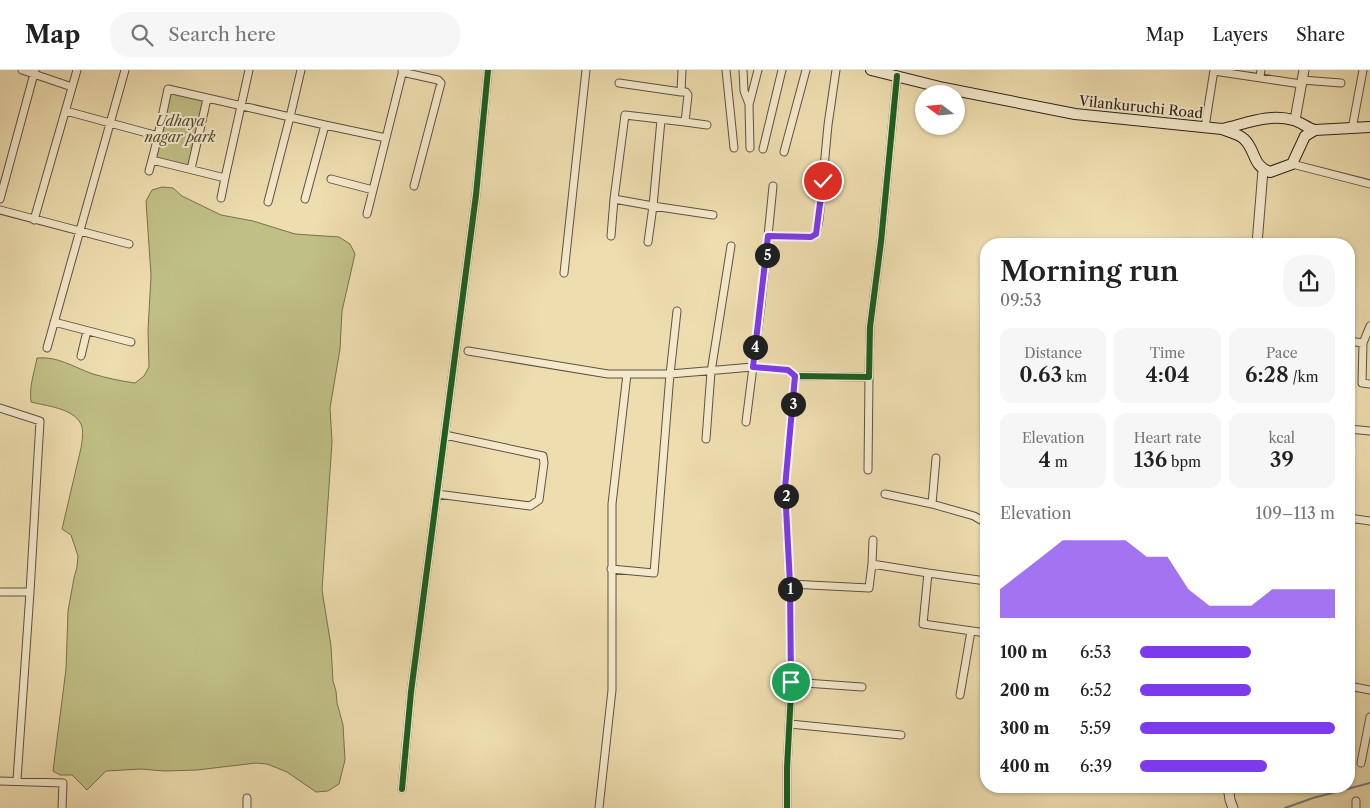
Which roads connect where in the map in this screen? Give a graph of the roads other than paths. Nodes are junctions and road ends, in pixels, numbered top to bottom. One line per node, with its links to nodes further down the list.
1 (22, 70): 20 (street)
2 (77, 70): 26 (street)
3 (125, 70): 36 (street)
4 (249, 70): 30 (street)
5 (301, 70): 32 (street)
6 (488, 70): 100 (street)
7 (586, 70): 78 (street)
8 (682, 70): 27 (street)
9 (726, 70): 46 (street)
10 (743, 70): 29 (street)
11 (758, 70): 29 (street)
12 (782, 70): 48 (street)
13 (806, 70): 49 (street)
14 (836, 70): 73 (street)
15 (871, 70): 22 (main road, Vilankuruchi Road)
16 (1214, 70): 21 (street); 39 (street)
17 (1304, 70): 23 (street)
18 (1363, 70): 42 (street)
19 (402, 71): 45 (street); 58 (street)
20 (35, 72): 26 (street); 62 (street)
21 (1261, 74): 23 (street)
22 (897, 76): 39 (main road, Vilankuruchi Road); 94 (street)
23 (1301, 82): 25 (street); 34 (street)
24 (619, 83): 27 (street)
25 (1341, 83)
26 (72, 87): 31 (street)
27 (681, 92): 35 (street)
28 (208, 99): 30 (street); 44 (street); 52 (street)
29 (749, 105): 47 (street)
30 (241, 106): 32 (street); 55 (street)
31 (66, 111): 36 (street); 70 (street)
32 (290, 117): 37 (street); 65 (street)
33 (661, 120): 35 (street); 64 (street); 66 (street)
34 (1295, 120): 41 (main road); 43 (main road)
35 (685, 122): 38 (street)
36 (110, 123): 44 (street); 71 (street)
37 (324, 125): 45 (street); 63 (street)
38 (707, 125)
39 (1205, 127): 41 (main road, Vilankuruchi Road)
40 (1370, 128): 42 (main road)
41 (1222, 129): 53 (main road, Vilankuruchi Road)
42 (1352, 129): 43 (main road)
43 (1315, 130): 51 (main road)
44 (158, 136): 50 (street)
45 (386, 138): 60 (street)
46 (734, 148)
47 (750, 148)
48 (763, 149)
49 (784, 152)
50 (152, 160): 52 (street); 54 (street)
51 (1292, 164): 53 (main road); 57 (street)
52 (191, 169): 55 (street)
53 (1263, 170): 74 (street)
54 (149, 172)
55 (225, 178): 61 (street)
56 (331, 179): 60 (street)
57 (1370, 184)
58 (414, 186)
59 (773, 186): 73 (street)
60 (373, 190): 68 (street)
61 (221, 198)
62 (0, 199)
63 (306, 199)
64 (614, 199): 66 (street); 72 (street)
65 (268, 202)
66 (653, 206): 69 (street); 75 (street)
67 (0, 210): 70 (street)
68 (367, 214)
69 (714, 215)
70 (34, 220): 71 (street)
71 (79, 232): 76 (street); 80 (street)
72 (611, 236)
73 (768, 236): 89 (street)
74 (1257, 238)
75 (648, 242)
76 (129, 244)
77 (731, 246): 90 (street)
78 (564, 273)
79 (677, 311): 92 (street)
80 (54, 322): 82 (street); 86 (street)
81 (1370, 326): 85 (street)
82 (87, 331): 83 (street); 88 (street)
83 (130, 342)
84 (1355, 342): 85 (street)
85 (1363, 343): 95 (street)
86 (47, 348)
87 (468, 351): 91 (street)
88 (81, 356)
89 (753, 367): 90 (street); 93 (street); 97 (street)
90 (711, 372): 92 (street); 101 (street)
91 (627, 374): 92 (street); 112 (street)
92 (670, 374): 112 (street)
93 (795, 376): 94 (street); 115 (street)
94 (869, 377): 103 (street)
95 (1370, 384)
96 (0, 408): 117 (street)
97 (746, 422)
98 (1355, 430): 99 (street)
99 (1370, 431)
100 (445, 435): 104 (street); 104 (street)
101 (706, 439)
102 (936, 458): 106 (street)
103 (868, 470)
104 (437, 494): 131 (street)
105 (885, 494): 106 (street)
106 (932, 504): 108 (street)
107 (1355, 519): 109 (street)
108 (980, 520)
109 (1370, 521)
110 (873, 540): 111 (street)
111 (872, 564): 113 (street); 115 (street)
112 (611, 569): 136 (street)
113 (928, 573): 114 (street); 118 (street)
114 (980, 580)
115 (790, 584): 120 (street)
116 (0, 592): 117 (street)
117 (30, 592): 129 (street)
118 (971, 631): 119 (street); 124 (street)
119 (980, 632)
120 (791, 682): 121 (street); 126 (street)
121 (862, 687)
122 (1355, 687): 123 (street)
123 (1370, 690)
124 (960, 695)
125 (1370, 717): 128 (street)
126 (790, 724): 127 (street); 137 (street)
127 (901, 735)
128 (1361, 763)
129 (17, 780): 130 (street); 134 (street)
130 (0, 781)
131 (402, 789)
132 (1229, 793): 138 (street)
133 (247, 798): 135 (street)
134 (62, 808)
135 (247, 808)
136 (599, 808)
137 (787, 808)
138 (1233, 808)

